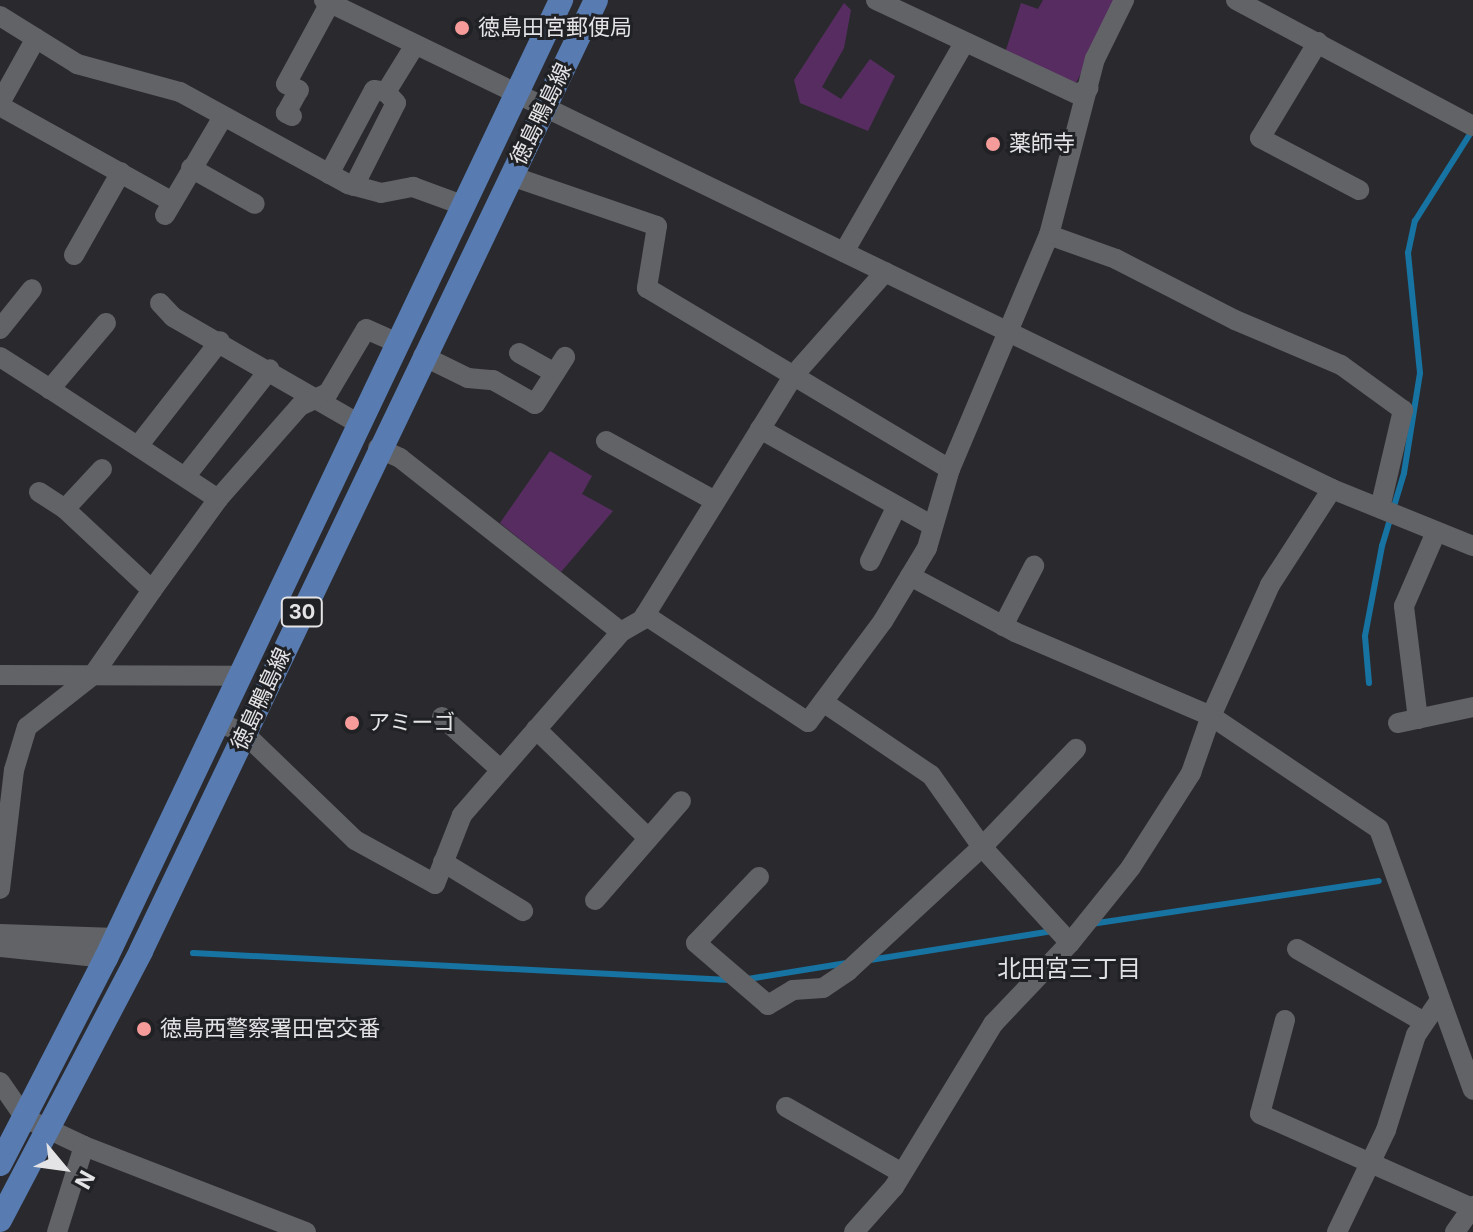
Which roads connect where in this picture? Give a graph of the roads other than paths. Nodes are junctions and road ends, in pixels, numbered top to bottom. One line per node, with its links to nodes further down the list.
1 (561, 0): 15 (main road, 徳島鴨島線 / 30)
2 (596, 0): 17 (main road, 徳島鴨島線 / 30)
3 (876, 0): 11 (street)
4 (1124, 0): 13 (street)
5 (1236, 0): 10 (street)
6 (327, 2): 7 (street); 18 (street)
7 (352, 6): 12 (street)
8 (0, 16): 9 (street)
9 (36, 38): 16 (street); 19 (street)
10 (1318, 42): 20 (street); 26 (street)
11 (964, 43): 13 (street); 30 (street)
12 (415, 45): 14 (street); 15 (street)
13 (1089, 88): 29 (street)
14 (386, 92): 23 (street); 25 (street)
15 (515, 95): 17 (street); 28 (main road, 徳島鴨島線 / 30)
16 (0, 104): 22 (street)
17 (543, 109): 24 (main road, 徳島鴨島線 / 30); 30 (street)
18 (292, 116)
19 (223, 117): 21 (street); 23 (street)
20 (1473, 126)
21 (191, 168): 22 (street); 27 (street)
22 (121, 172): 31 (street)
23 (329, 174): 25 (street)
24 (511, 176): 41 (main road, 徳島鴨島線 / 30); 44 (street)
25 (354, 186): 28 (street)
26 (1359, 190)
27 (255, 204)
28 (465, 206): 39 (main road, 徳島鴨島線 / 30)
29 (1049, 235): 37 (street); 60 (street)
30 (844, 252): 32 (street)
31 (75, 255)
32 (885, 272): 37 (street); 44 (street)
33 (32, 289): 36 (street)
34 (160, 303): 38 (street)
35 (106, 323): 45 (street)
36 (0, 329)
37 (1009, 331): 53 (street); 55 (street)
38 (220, 341): 43 (street); 50 (street)
39 (398, 343): 46 (street); 47 (main road, 徳島鴨島線 / 30)
40 (519, 353): 41 (street)
41 (423, 356): 51 (main road, 徳島鴨島線 / 30)
42 (0, 357): 45 (street)
43 (270, 369): 46 (street); 54 (street)
44 (793, 376): 48 (street); 53 (street)
45 (50, 389): 50 (street)
46 (316, 402): 47 (street); 57 (street)
47 (359, 424): 74 (main road, 徳島鴨島線 / 30)
48 (760, 429): 58 (street); 59 (street)
49 (606, 441): 58 (street)
50 (138, 446): 54 (street)
51 (378, 448): 71 (street); 81 (main road, 徳島鴨島線 / 30)
52 (102, 469): 61 (street)
53 (950, 469): 62 (street)
54 (185, 477): 57 (street)
55 (1332, 489): 60 (street); 77 (street)
56 (39, 492): 61 (street)
57 (218, 499): 68 (street)
58 (715, 501): 69 (street)
59 (897, 506): 62 (street); 65 (street)
60 (1380, 508): 63 (street)
61 (65, 509): 68 (street)
62 (933, 526): 67 (street)
63 (1436, 532): 64 (street); 76 (street)
64 (1473, 546)
65 (870, 561)
66 (1034, 566): 70 (street)
67 (910, 576): 70 (street); 75 (street)
68 (152, 590): 73 (street)
69 (645, 615): 71 (street); 75 (street)
70 (1003, 626): 77 (street)
71 (621, 632): 80 (street)
72 (0, 675): 73 (street)
73 (93, 675): 74 (street); 89 (street)
74 (240, 676): 79 (main road, 徳島鴨島線 / 30)
75 (823, 702): 86 (street)
76 (1473, 707)
77 (1211, 716): 93 (street); 97 (street)
78 (442, 717): 83 (street)
79 (219, 722): 81 (street); 95 (main road, 徳島鴨島線 / 30)
80 (536, 729): 83 (street); 85 (street)
81 (245, 734): 87 (street); 104 (main road, 徳島鴨島線 / 30)
82 (1076, 749): 86 (street)
83 (501, 770): 87 (street)
84 (681, 801): 85 (street)
85 (648, 838): 90 (street)
86 (982, 847): 88 (street); 93 (street)
87 (443, 862): 91 (street)
88 (759, 877)
89 (0, 889)
90 (595, 900)
91 (523, 911)
92 (0, 934): 95 (street)
93 (1070, 943): 108 (street)
94 (0, 947): 95 (street)
95 (111, 948): 103 (main road, 徳島鴨島線 / 30)
96 (1297, 949): 99 (street)
97 (1440, 1000): 99 (street); 101 (street)
98 (1285, 1020): 106 (street)
99 (1422, 1021): 106 (street)
100 (0, 1082): 103 (street)
101 (1473, 1090)
102 (786, 1107): 108 (street)
103 (25, 1118): 104 (street); 107 (main road, 徳島鴨島線 / 30)
104 (48, 1133): 105 (street); 110 (main road, 徳島鴨島線 / 30)
105 (84, 1146): 111 (street); 112 (street)
106 (1371, 1160): 109 (street); 114 (street)
107 (0, 1164)
108 (902, 1173): 113 (street)
109 (1472, 1207): 115 (street)
110 (0, 1220)
111 (57, 1232)
112 (306, 1232)
113 (854, 1232)
114 (1337, 1232)
115 (1455, 1232)

